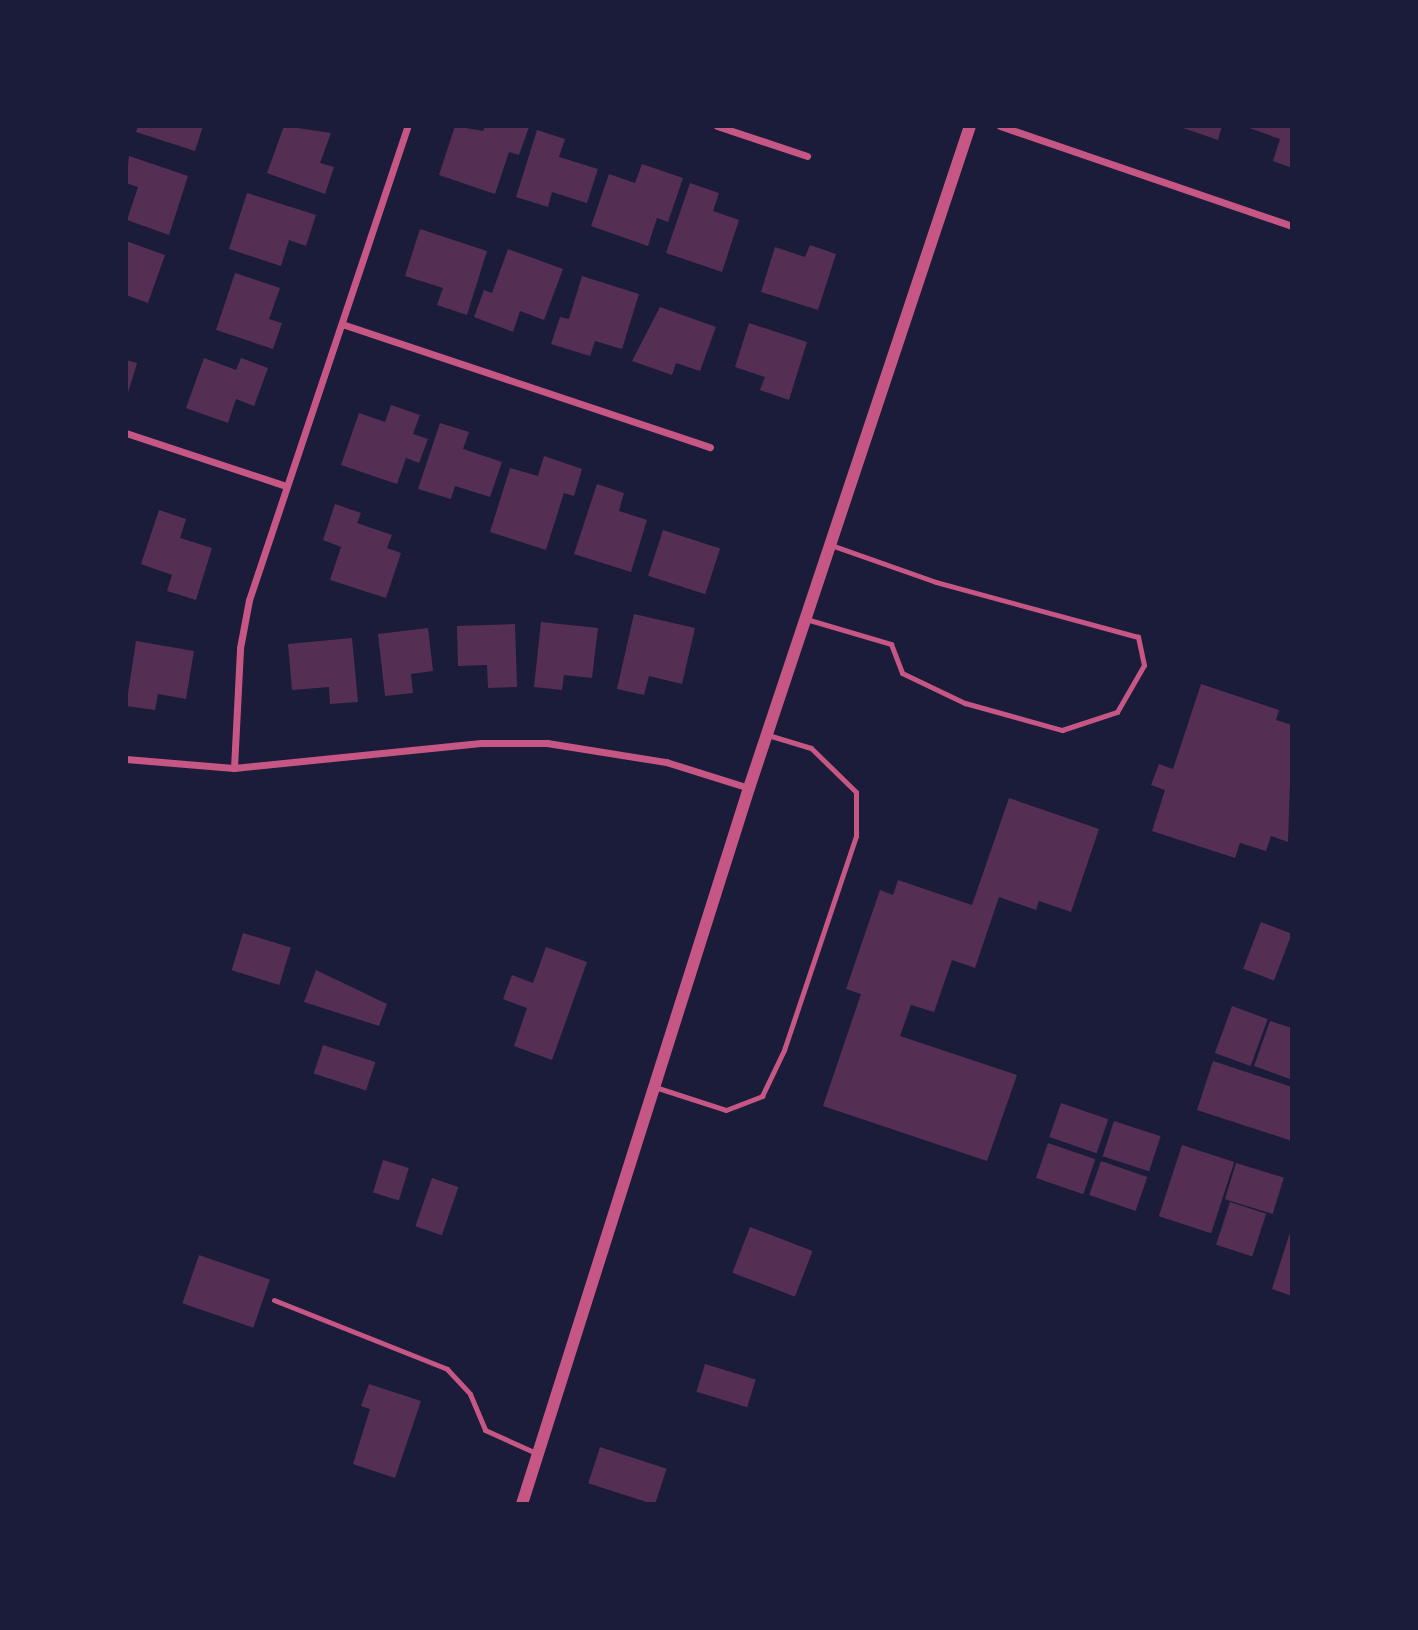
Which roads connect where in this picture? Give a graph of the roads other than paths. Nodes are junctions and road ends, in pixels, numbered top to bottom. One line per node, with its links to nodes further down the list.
1 (408, 126): 7 (street)
2 (718, 126): 5 (street)
3 (970, 126): 11 (street)
4 (1000, 126): 6 (street)
5 (807, 156)
6 (1292, 226)
7 (342, 324): 9 (street); 10 (street)
8 (126, 433): 10 (street)
9 (710, 447)
10 (286, 486): 15 (street)
11 (830, 544): 12 (street); 12 (lane)
12 (806, 619): 13 (street)
13 (767, 734): 16 (street); 17 (lane)
14 (126, 759): 15 (street)
15 (234, 768): 16 (street)
16 (749, 788): 17 (street)
17 (658, 1088): 19 (street)
18 (274, 1300): 19 (lane)
19 (539, 1454): 20 (street)
20 (522, 1504)

